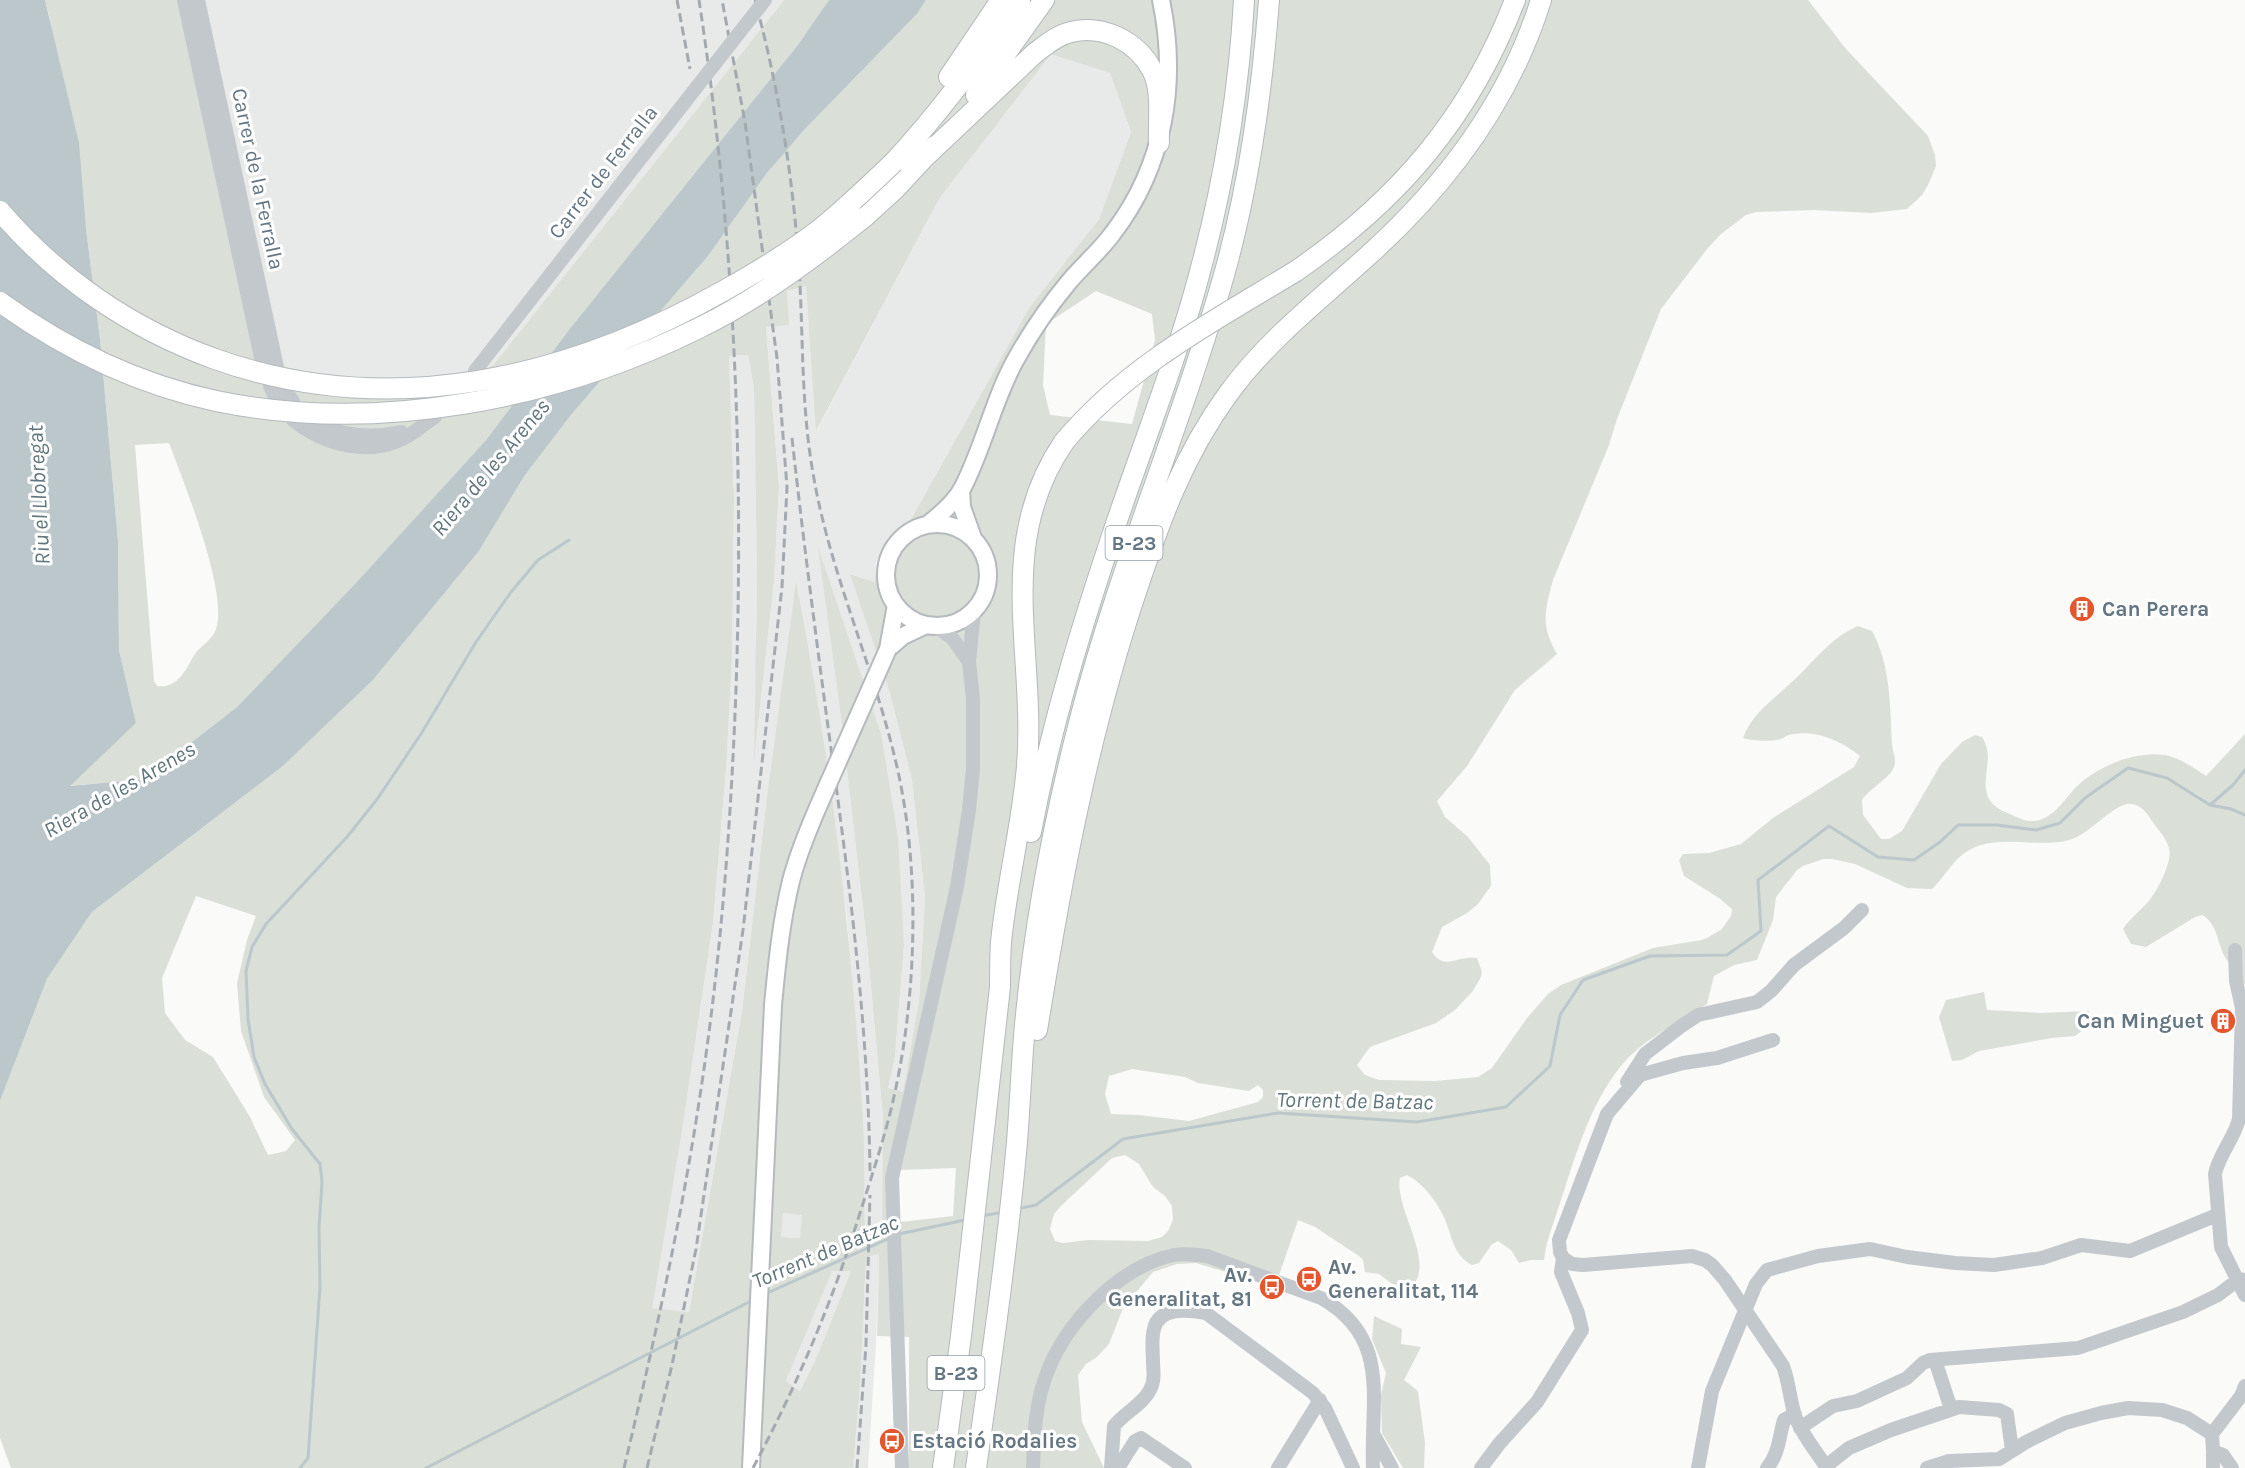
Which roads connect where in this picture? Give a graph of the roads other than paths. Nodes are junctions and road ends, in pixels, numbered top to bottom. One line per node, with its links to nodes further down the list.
1 (183, 0): 17 (street, Carrer de la Ferralla)
2 (198, 0): 18 (street, Carrer de la Ferralla)
3 (765, 0): 19 (street, Carrer de Ferralla, bridge)
4 (1001, 0): 12 (highway)
5 (1020, 0): 12 (highway)
6 (1044, 0): 13 (highway)
7 (1161, 0): 14 (main road)
8 (1244, 0): 36 (highway, B-23)
9 (1269, 0): 38 (highway, B-23)
10 (1515, 0): 36 (highway, bridge)
11 (1541, 0): 38 (highway)
12 (922, 124): 15 (highway, bridge)
13 (946, 136): 14 (highway); 16 (highway, bridge)
14 (1159, 143): 26 (main road)
15 (0, 211)
16 (0, 302)
17 (262, 362)
18 (277, 366)
19 (475, 371)
20 (270, 386): 21 (street)
21 (285, 397)
22 (435, 417): 25 (street)
23 (293, 420): 25 (street)
24 (315, 423): 25 (street)
25 (420, 427)
26 (961, 490): 27 (main road); 28 (main road)
27 (927, 525): 28 (main road); 29 (main road)
28 (974, 539): 30 (main road)
29 (896, 605): 31 (main road); 32 (main road)
30 (974, 611): 31 (main road); 33 (street)
31 (931, 626): 32 (main road); 33 (street)
32 (888, 649): 57 (main road, bridge)
33 (969, 662): 58 (street)
34 (1862, 910): 39 (street)
35 (2235, 950): 40 (street)
36 (1000, 987): 59 (highway, B-23)
37 (1773, 1040): 39 (street)
38 (1023, 1091): 60 (highway, B-23)
39 (1607, 1114): 41 (street)
40 (2217, 1215): 42 (street); 44 (street)
41 (1563, 1258): 44 (street); 69 (street)
42 (2242, 1280): 43 (street); 45 (street)
43 (2245, 1295)
44 (1744, 1310): 49 (street); 70 (street)
45 (1935, 1360): 48 (street); 50 (street)
46 (2245, 1386): 52 (street)
47 (1320, 1400): 62 (street); 65 (street); 66 (street)
48 (1951, 1409): 53 (street); 56 (street)
49 (1795, 1414): 50 (street); 71 (street)
50 (1800, 1428): 56 (street)
51 (1373, 1434): 61 (street); 67 (street); 68 (street)
52 (2212, 1434): 53 (street); 54 (street)
53 (2012, 1450): 55 (street)
54 (2213, 1451): 73 (street); 74 (street)
55 (1996, 1464): 72 (street)
56 (1826, 1467)
57 (751, 1468)
58 (902, 1468)
59 (943, 1468)
60 (976, 1468)
61 (1033, 1468)
62 (1111, 1468)
63 (1118, 1468): 64 (street)
64 (1185, 1468)
65 (1278, 1468)
66 (1353, 1468)
67 (1373, 1468)
68 (1392, 1468)
69 (1481, 1468)
70 (1698, 1468)
71 (1767, 1468)
72 (1927, 1468)
73 (2214, 1468)
74 (2232, 1468)

